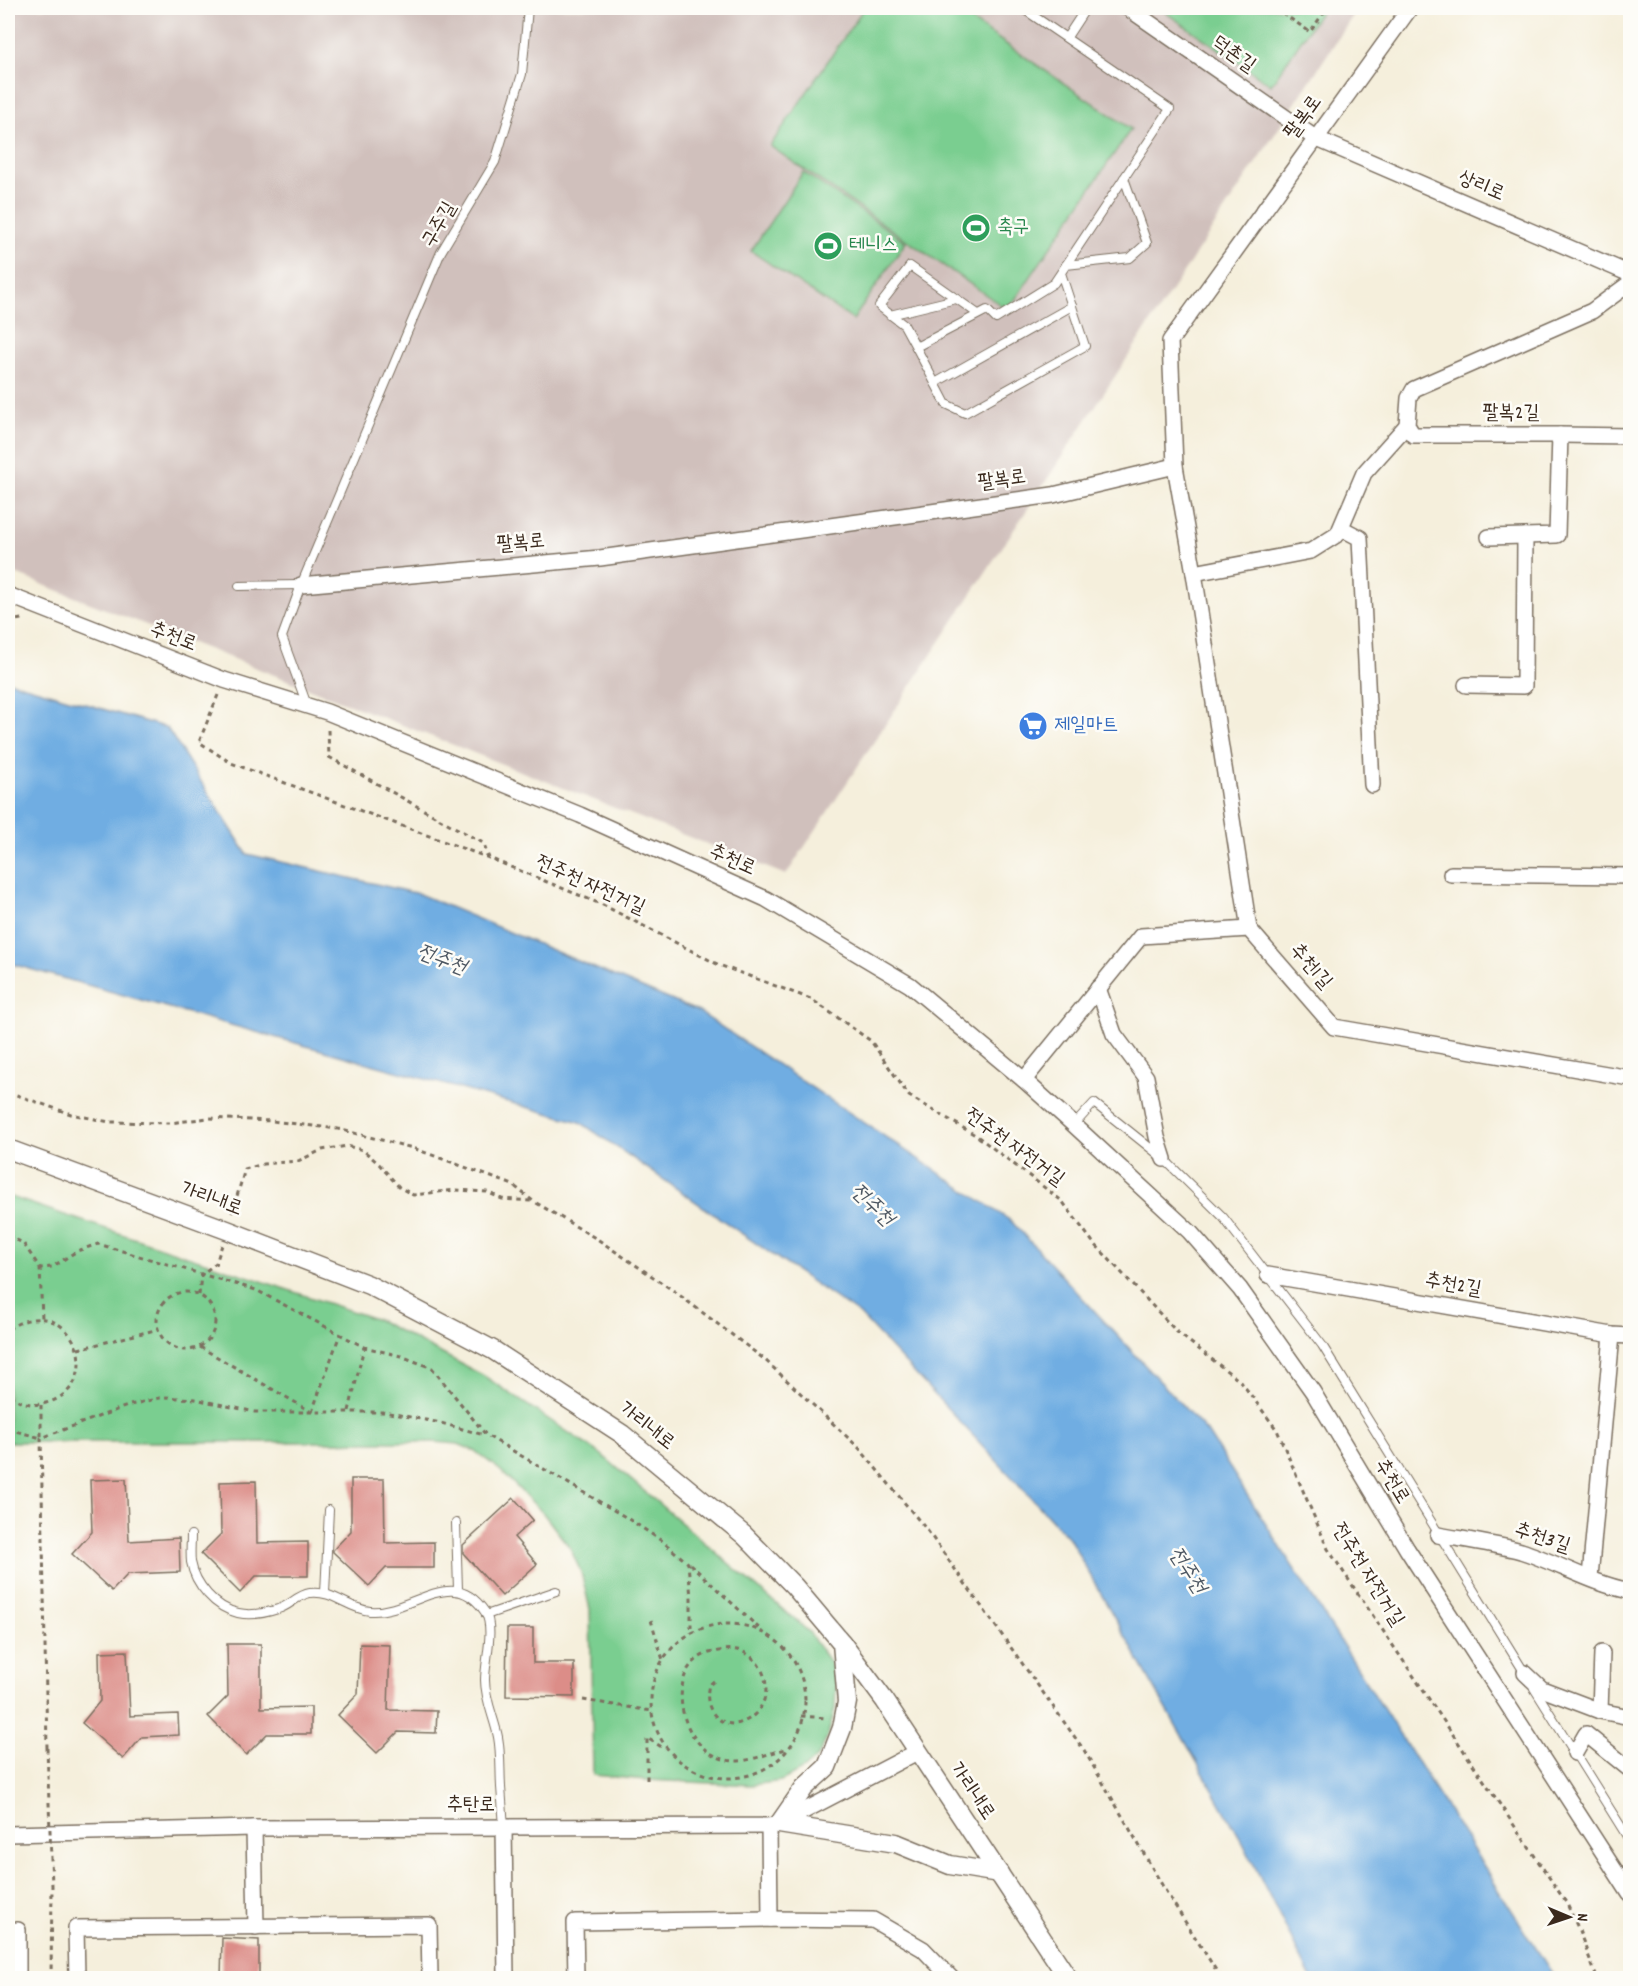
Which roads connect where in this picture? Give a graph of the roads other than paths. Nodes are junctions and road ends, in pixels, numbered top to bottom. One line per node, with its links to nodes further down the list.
1 (528, 8): 22 (lane, 구주길)
2 (1022, 8): 6 (lane)
3 (1086, 8): 6 (lane)
4 (1128, 8): 7 (street, 덕촌길)
5 (1410, 8): 7 (street, 팔복로)
6 (1067, 37): 8 (lane)
7 (1315, 138): 11 (street, 상리로); 23 (street, 팔복로)
8 (1124, 178): 9 (lane); 9 (lane)
9 (1066, 265): 10 (lane)
10 (1061, 273): 14 (lane); 15 (lane)
11 (1630, 274)
12 (1630, 283): 19 (street)
13 (956, 298): 15 (lane); 16 (lane); 16 (lane)
14 (1072, 306): 18 (lane); 18 (lane)
15 (978, 314): 17 (lane)
16 (890, 315): 17 (lane)
17 (916, 347): 18 (lane)
18 (935, 383)
19 (1407, 425): 20 (street, 팔복2길); 24 (street)
20 (1560, 435): 21 (street); 25 (street, 팔복2길)
21 (1630, 436)
22 (357, 453): 28 (lane, 추천로)
23 (1175, 466): 27 (street); 28 (street, 팔복로)
24 (1341, 528): 27 (street); 33 (street)
25 (1525, 536): 26 (street, 팔복2길); 31 (street)
26 (1489, 537)
27 (1194, 573): 36 (street)
28 (301, 585): 29 (lane); 32 (lane, 추천로)
29 (239, 586)
30 (8, 594): 32 (street, 추천로)
31 (1466, 685)
32 (327, 712): 39 (street, 추천로)
33 (1372, 785)
34 (1451, 874): 35 (street)
35 (1630, 876)
36 (1249, 929): 37 (street); 38 (street, 추천1길)
37 (1098, 988): 39 (street); 42 (street, 추천로)
38 (1630, 1078)
39 (1024, 1080): 40 (street, 추천로)
40 (1074, 1125): 42 (lane, 추천로); 70 (street, 추천로)
41 (8, 1149): 56 (street, 가리내로)
42 (1164, 1159): 43 (lane, 추천로)
43 (1268, 1275): 44 (street, 추천2길); 49 (lane, 추천로)
44 (1612, 1335): 45 (street, 추천2길); 50 (street)
45 (1630, 1336)
46 (329, 1510): 54 (lane)
47 (456, 1523): 51 (lane)
48 (191, 1535): 54 (lane)
49 (1438, 1535): 50 (street, 추천3길); 58 (lane, 추천로)
50 (1590, 1578): 53 (street, 추천3길)
51 (458, 1590): 54 (lane); 55 (lane)
52 (556, 1591): 55 (lane)
53 (1630, 1591)
54 (325, 1593)
55 (486, 1615): 65 (lane)
56 (842, 1643): 61 (street, 가리내로); 64 (street)
57 (1602, 1653): 59 (street)
58 (1525, 1673): 59 (street, 추천로); 62 (lane, 추천로)
59 (1600, 1712): 60 (street, 추천로)
60 (1630, 1717)
61 (917, 1752): 64 (street, 추탄로); 69 (street, 가리내로)
62 (1575, 1753): 63 (street); 68 (lane, 추천로)
63 (1630, 1765)
64 (774, 1825): 65 (street, 추탄로); 69 (street); 71 (street)
65 (504, 1827): 66 (street, 추탄로); 77 (street)
66 (254, 1828): 67 (street, 추탄로); 72 (street)
67 (8, 1834)
68 (1630, 1841)
69 (999, 1873): 80 (street, 가리내로)
70 (1630, 1894)
71 (770, 1919): 78 (street); 79 (street)
72 (256, 1927): 75 (street); 76 (street)
73 (8, 1930): 74 (street)
74 (18, 1978)
75 (77, 1978)
76 (430, 1978)
77 (506, 1978)
78 (576, 1978)
79 (951, 1978)
80 (1068, 1978)

